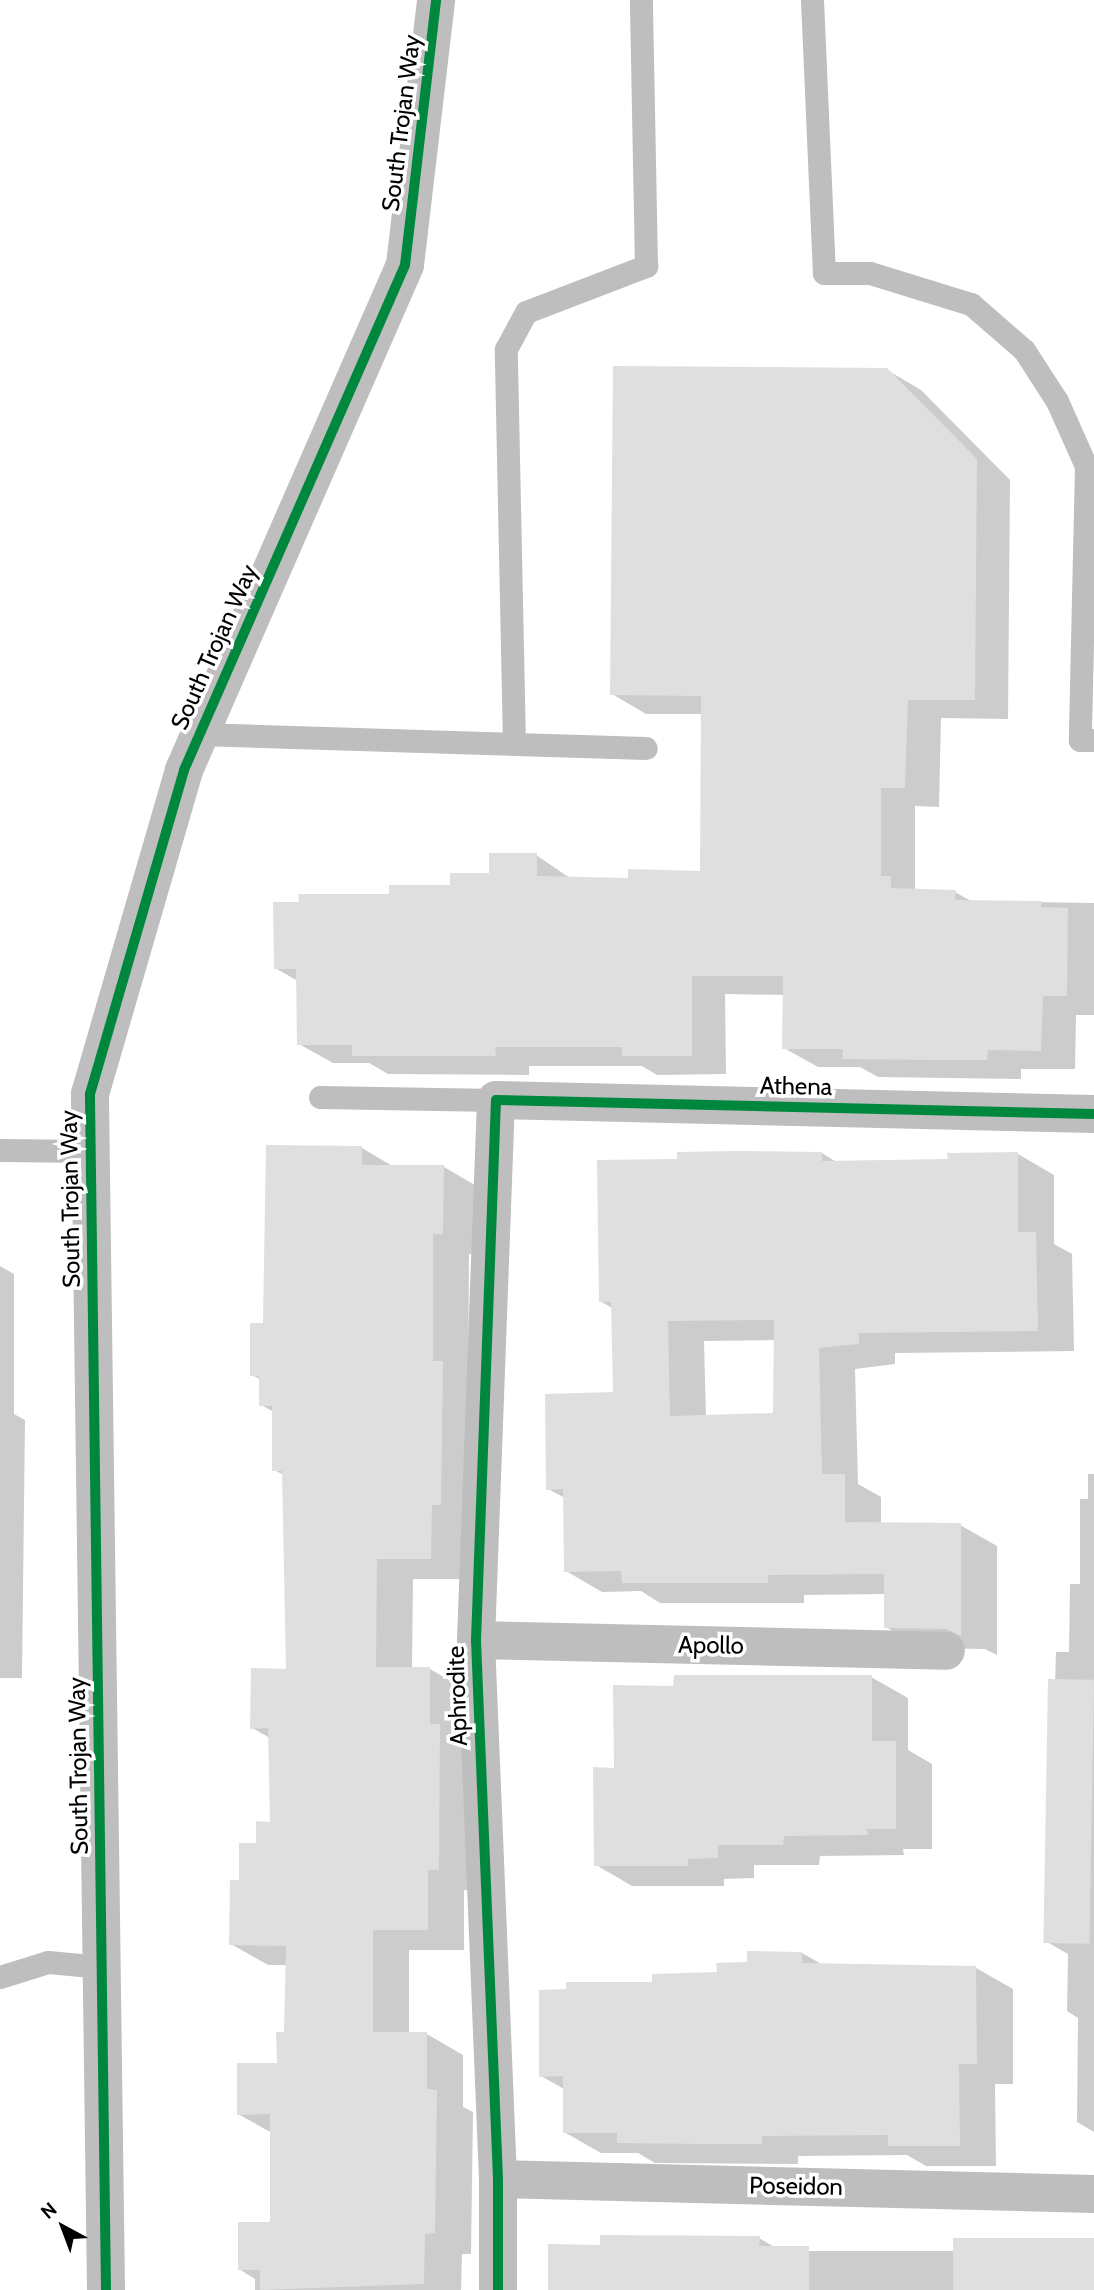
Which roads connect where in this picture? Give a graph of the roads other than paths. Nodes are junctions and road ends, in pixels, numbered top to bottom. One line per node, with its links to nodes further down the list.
1 (436, 0): 6 (street, South Trojan Way)
2 (641, 0): 8 (lane)
3 (812, 0): 4 (lane)
4 (1085, 444): 5 (lane)
5 (1089, 582): 7 (lane)
6 (199, 734): 8 (lane); 14 (street, South Trojan Way)
7 (1087, 740)
8 (514, 744): 9 (lane)
9 (646, 748)
10 (320, 1097): 11 (lane)
11 (496, 1100): 12 (street, Athena); 15 (street, Aphrodite)
12 (1094, 1114)
13 (0, 1150): 14 (lane)
14 (90, 1150): 17 (street, South Trojan Way)
15 (475, 1640): 16 (street, Apollo); 19 (street, Aphrodite)
16 (946, 1651)
17 (102, 1967): 18 (lane); 21 (street, South Trojan Way)
18 (0, 1977)
19 (498, 2179): 20 (street, Poseidon); 22 (street, Aphrodite)
20 (1094, 2194)
21 (106, 2290)
22 (498, 2290)

